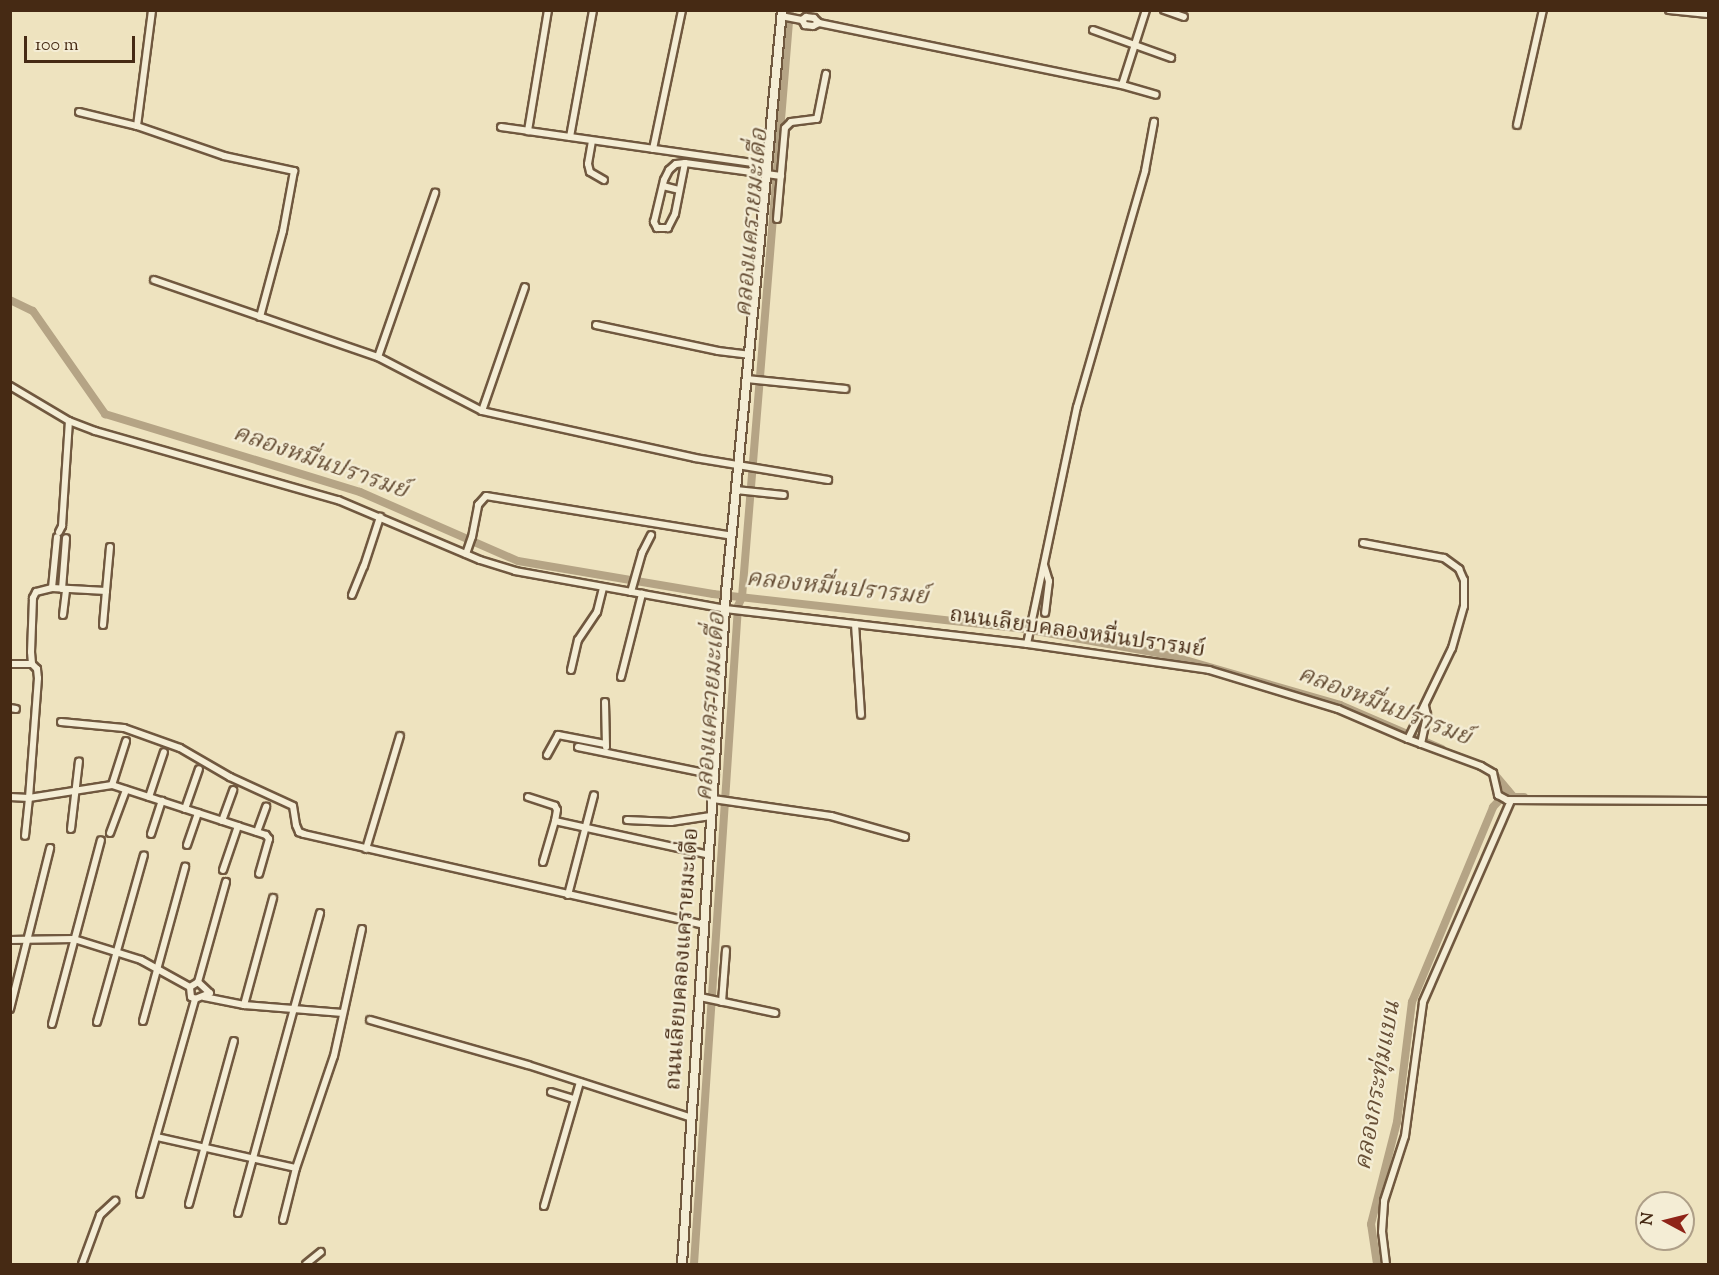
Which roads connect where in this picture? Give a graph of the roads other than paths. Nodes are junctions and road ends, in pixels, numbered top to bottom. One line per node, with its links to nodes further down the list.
1 (152, 10): 21 (street)
2 (548, 10): 23 (street)
3 (593, 10): 24 (street)
4 (682, 10): 26 (street)
5 (1146, 10): 13 (street)
6 (1164, 10): 11 (street)
7 (1543, 10): 20 (street)
8 (1669, 10): 9 (street)
9 (1708, 14)
10 (785, 15): 16 (street); 28 (street, ถนนเลียบคลองแครายมะเดื่อ)
11 (1184, 17)
12 (1093, 30): 13 (street)
13 (1134, 45): 14 (street); 16 (street)
14 (1171, 58)
15 (826, 74): 30 (street)
16 (1122, 85): 17 (street)
17 (1156, 95)
18 (79, 112): 21 (street)
19 (1154, 122): 58 (street)
20 (1517, 124)
21 (137, 126): 38 (street)
22 (501, 127): 23 (street)
23 (528, 131): 24 (street)
24 (570, 137): 25 (street)
25 (592, 141): 26 (street); 31 (street)
26 (653, 149): 28 (street)
27 (685, 163): 29 (street); 32 (street); 33 (street)
28 (767, 165): 29 (street, ถนนเลียบคลองแครายมะเดื่อ)
29 (770, 175): 30 (street); 40 (street, ถนนเลียบคลองแครายมะเดื่อ)
30 (782, 176): 35 (street)
31 (604, 180)
32 (663, 186): 33 (street); 33 (street)
33 (680, 190)
34 (435, 193): 41 (street)
35 (777, 219)
36 (154, 280): 38 (street)
37 (525, 287): 45 (street)
38 (260, 317): 41 (street)
39 (596, 324): 40 (street)
40 (749, 355): 42 (street, ถนนเลียบคลองแครายมะเดื่อ)
41 (378, 357): 45 (street)
42 (750, 380): 44 (street); 47 (street, ถนนเลียบคลองแครายมะเดื่อ)
43 (10, 386): 46 (street, ถนนเลียบคลองหมื่นปรารมย์)
44 (845, 389)
45 (482, 411): 47 (street)
46 (69, 421): 51 (street, ถนนเลียบคลองหมื่นปรารมย์); 52 (street)
47 (746, 467): 48 (street); 49 (street, ถนนเลียบคลองแครายมะเดื่อ)
48 (828, 480)
49 (743, 490): 50 (street); 54 (street, ถนนเลียบคลองแครายมะเดื่อ)
50 (784, 495)
51 (380, 517): 57 (street, ถนนเลียบคลองหมื่นปรารมย์); 65 (street)
52 (62, 535): 59 (street); 61 (street)
53 (651, 535): 63 (street)
54 (732, 536): 57 (street); 66 (street, ถนนเลียบคลองแครายมะเดื่อ)
55 (1363, 543): 77 (street)
56 (110, 547): 62 (street)
57 (466, 554): 60 (street, ถนนเลียบคลองหมื่นปรารมย์)
58 (1044, 565): 67 (street); 71 (street)
59 (52, 588): 61 (street); 73 (street)
60 (603, 588): 63 (street, ถนนเลียบคลองหมื่นปรารมย์); 74 (street)
61 (64, 590): 62 (street); 68 (street)
62 (106, 591): 70 (street)
63 (631, 592): 64 (street, ถนนเลียบคลองหมื่นปรารมย์)
64 (642, 594): 66 (street, ถนนเลียบคลองหมื่นปรารมย์); 75 (street)
65 (352, 595)
66 (728, 603): 69 (street, ถนนเลียบคลองหมื่นปรารมย์); 91 (street, ถนนเลียบคลองแครายมะเดื่อ)
67 (1045, 613)
68 (63, 615)
69 (855, 624): 71 (street, ถนนเลียบคลองหมื่นปรารมย์); 78 (street)
70 (103, 625)
71 (1028, 638): 81 (street, ถนนเลียบคลองหมื่นปรารมย์)
72 (10, 664): 73 (street)
73 (32, 664): 100 (street)
74 (571, 670)
75 (621, 677)
76 (605, 702): 84 (street)
77 (1425, 706): 81 (street); 83 (street)
78 (861, 715)
79 (61, 722): 123 (street)
80 (400, 736): 123 (street)
81 (1409, 737): 83 (street, ถนนเลียบคลองหมื่นปรารมย์)
82 (126, 741): 92 (street)
83 (1421, 742): 101 (street, ถนนเลียบคลองหมื่นปรารมย์)
84 (605, 744): 87 (street); 88 (street)
85 (578, 747): 87 (street)
86 (164, 752): 98 (street)
87 (607, 753): 91 (street)
88 (547, 755)
89 (79, 761): 93 (street)
90 (199, 768): 106 (street)
91 (715, 775): 102 (street, ถนนเลียบคลองแครายมะเดื่อ)
92 (112, 785): 93 (street); 94 (street)
93 (76, 790): 100 (street); 114 (street)
94 (126, 790): 98 (street); 116 (street)
95 (232, 790): 110 (street)
96 (594, 795): 113 (street)
97 (10, 797): 100 (street)
98 (149, 797): 103 (street)
99 (528, 797): 111 (street)
100 (29, 798): 118 (street)
101 (1505, 799): 104 (street); 176 (street)
102 (720, 800): 108 (street, ถนนเลียบคลองแครายมะเดื่อ); 119 (street)
103 (162, 801): 106 (street); 117 (street)
104 (1708, 801)
105 (266, 807): 115 (street)
106 (185, 809): 107 (street)
107 (198, 813): 110 (street); 121 (street)
108 (711, 816): 109 (street); 125 (street, ถนนเลียบคลองแครายมะเดื่อ)
109 (627, 820)
110 (222, 821): 112 (street)
111 (555, 821): 113 (street); 126 (street)
112 (238, 826): 115 (street); 128 (street)
113 (586, 829): 125 (street); 131 (street)
114 (71, 830)
115 (257, 832): 129 (street)
116 (110, 833)
117 (151, 834)
118 (26, 836)
119 (905, 837)
120 (101, 840): 137 (street)
121 (187, 845)
122 (50, 848): 136 (street)
123 (366, 849): 131 (street)
124 (144, 855): 140 (street)
125 (709, 855): 134 (street, ถนนเลียบคลองแครายมะเดื่อ)
126 (543, 862)
127 (185, 867): 141 (street)
128 (223, 870)
129 (259, 874)
130 (226, 882): 142 (street)
131 (568, 895): 134 (street)
132 (273, 898): 148 (street)
133 (320, 913): 150 (street)
134 (704, 925): 145 (street, ถนนเลียบคลองแครายมะเดื่อ)
135 (362, 929): 151 (street)
136 (28, 938): 137 (street); 138 (street); 149 (street)
137 (74, 939): 140 (street); 156 (street)
138 (10, 940)
139 (726, 950): 147 (street)
140 (117, 951): 141 (street); 155 (street)
141 (157, 968): 143 (street); 154 (street)
142 (198, 982): 143 (street); 144 (street)
143 (190, 987): 146 (street)
144 (204, 997): 146 (street); 148 (street)
145 (700, 997): 147 (street); 161 (street, ถนนเลียบคลองแครายมะเดื่อ)
146 (195, 999): 162 (street)
147 (722, 1002): 152 (street)
148 (244, 1005): 150 (street)
149 (10, 1009)
150 (293, 1010): 151 (street); 164 (street)
151 (343, 1013): 165 (street)
152 (775, 1013)
153 (370, 1020): 158 (street)
154 (143, 1021)
155 (97, 1022)
156 (52, 1024)
157 (234, 1041): 163 (street)
158 (580, 1082): 160 (street); 161 (street)
159 (551, 1092): 160 (street)
160 (574, 1099): 169 (street)
161 (692, 1118): 175 (street, ถนนเลียบคลองแครายมะเดื่อ)
162 (157, 1137): 163 (street); 166 (street)
163 (204, 1148): 164 (street); 168 (street)
164 (252, 1158): 165 (street); 170 (street)
165 (296, 1168): 171 (street)
166 (140, 1194)
167 (115, 1201): 173 (street)
168 (189, 1204)
169 (544, 1206)
170 (238, 1213)
171 (283, 1220)
172 (321, 1252): 174 (street)
173 (82, 1264)
174 (306, 1264)
175 (682, 1264)
176 (1386, 1264)

